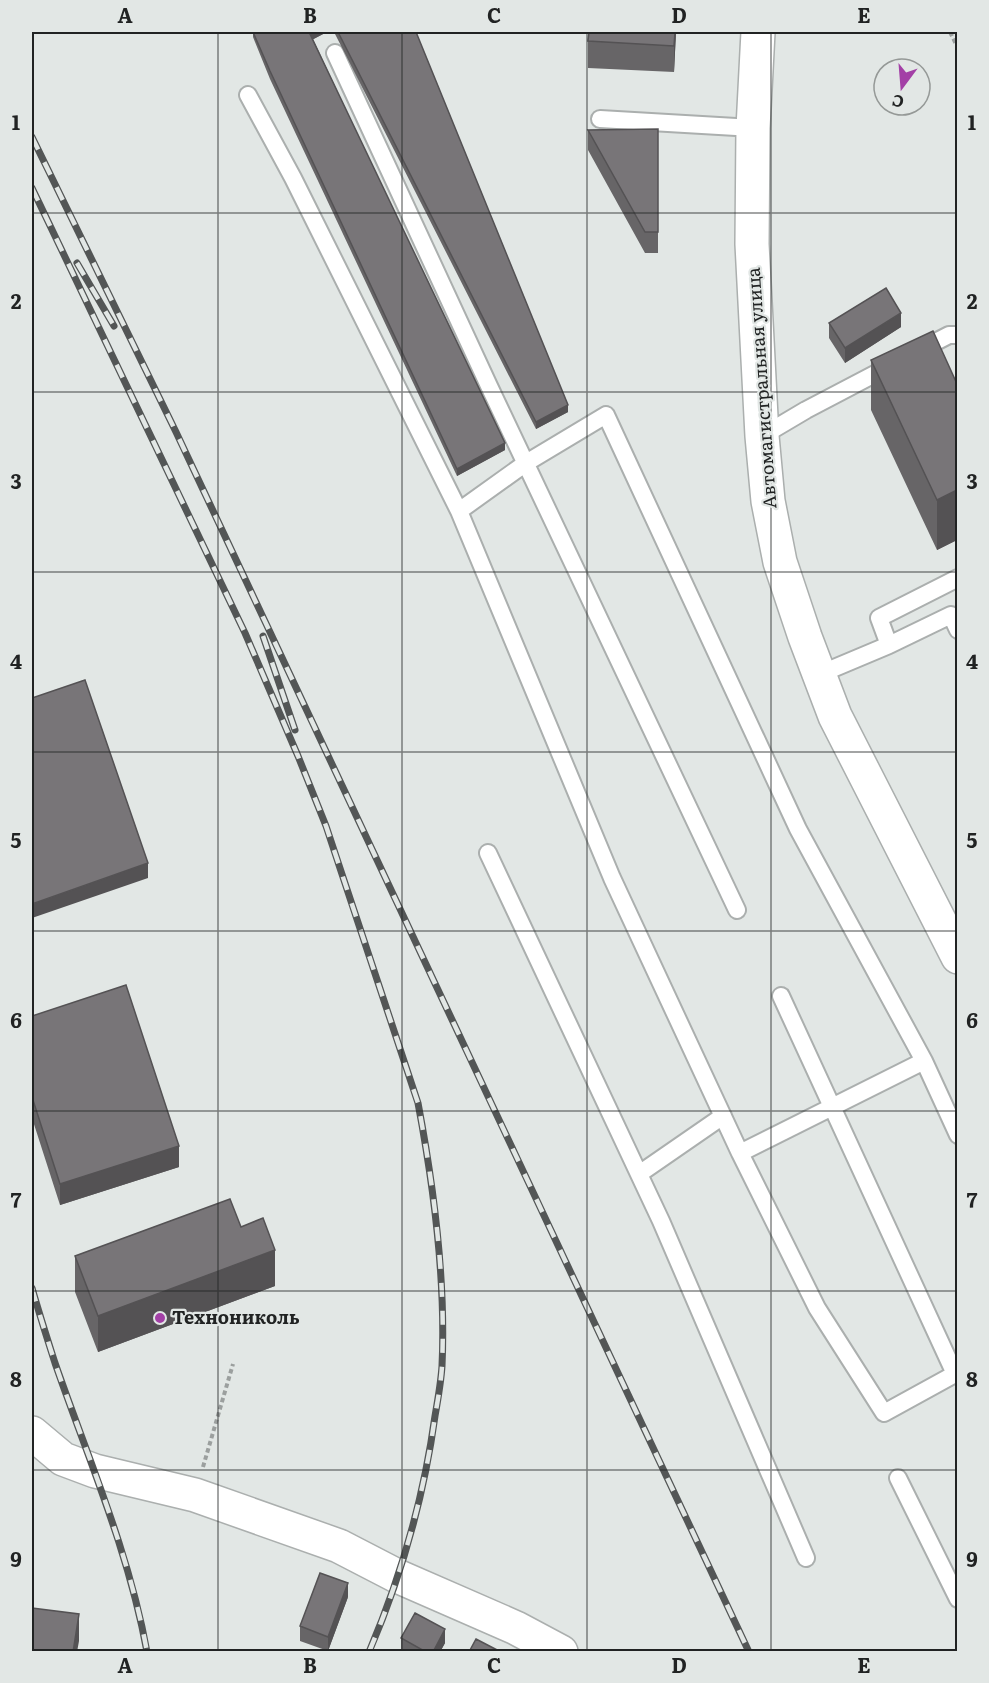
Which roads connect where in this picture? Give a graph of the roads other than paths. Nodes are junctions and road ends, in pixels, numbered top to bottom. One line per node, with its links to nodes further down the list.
1 (758, 32): 5 (main road, Автомагистральная улица)
2 (335, 53): 8 (lane)
3 (249, 95): 9 (lane)
4 (600, 119): 5 (lane)
5 (753, 128): 7 (main road, Автомагистральная улица)
6 (957, 335): 7 (lane)
7 (762, 436): 13 (main road, Автомагистральная улица)
8 (526, 463): 9 (lane); 15 (lane); 18 (lane)
9 (459, 511): 20 (lane)
10 (957, 578): 12 (lane)
11 (957, 630): 12 (lane)
12 (889, 645): 13 (lane)
13 (820, 674): 16 (main road, Автомагистральная улица)
14 (488, 853): 23 (lane)
15 (737, 910)
16 (953, 932)
17 (781, 996): 19 (lane)
18 (924, 1061): 19 (lane); 21 (lane)
19 (832, 1107): 22 (lane); 22 (lane)
20 (723, 1116): 22 (lane); 23 (lane)
21 (957, 1135)
22 (740, 1154)
23 (639, 1174): 26 (lane)
24 (32, 1433): 28 (main road)
25 (898, 1478): 27 (lane)
26 (806, 1558)
27 (957, 1599)
28 (561, 1652)

